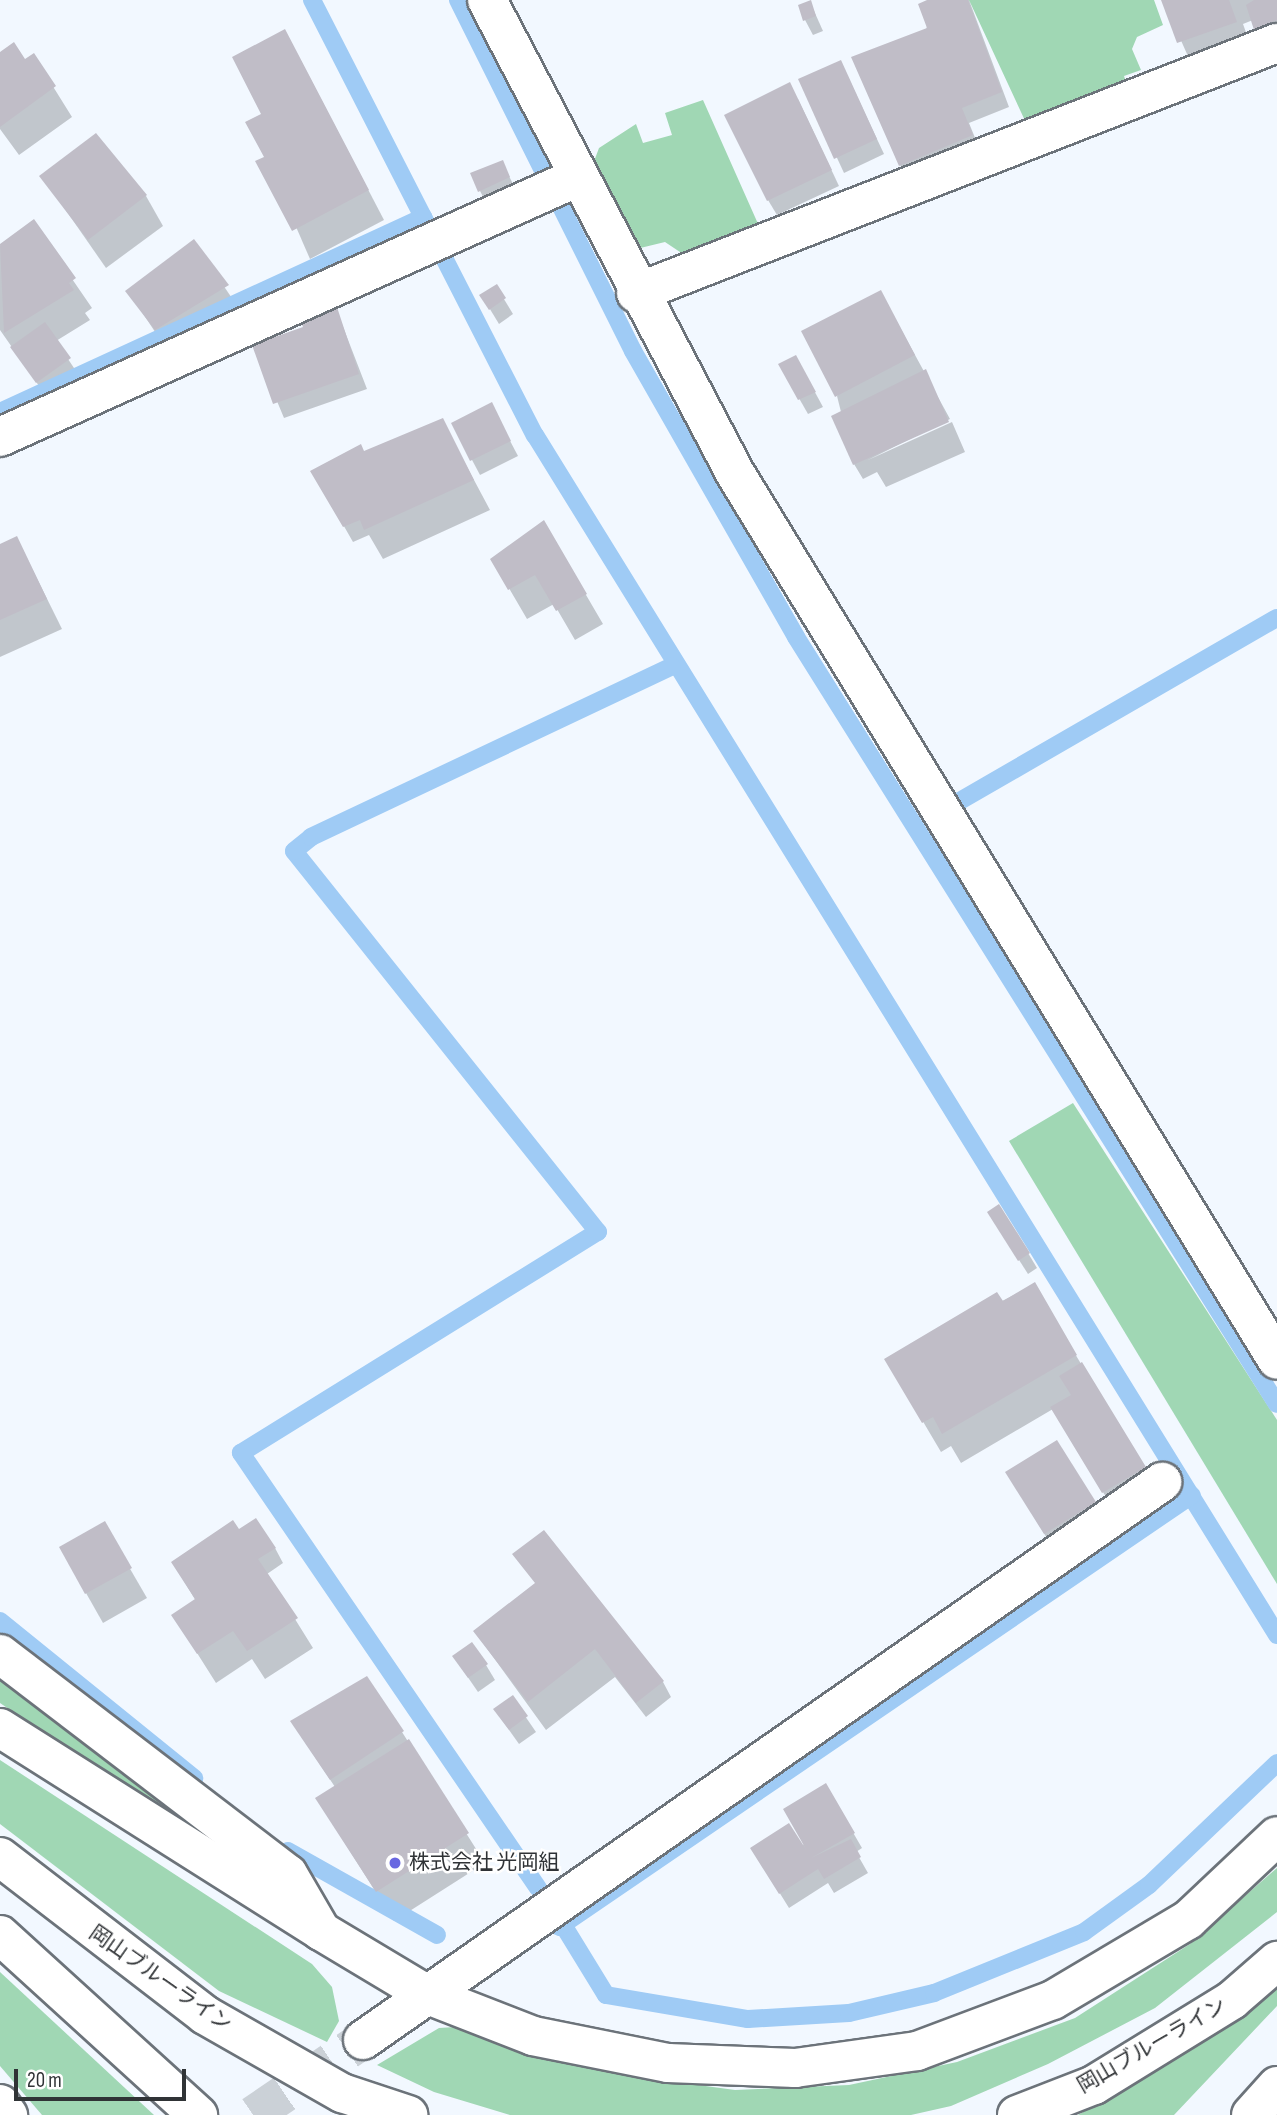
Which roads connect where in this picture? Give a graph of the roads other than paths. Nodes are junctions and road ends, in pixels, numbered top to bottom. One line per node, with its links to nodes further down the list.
1 (487, 0): 3 (main road)
2 (1277, 43): 4 (main road)
3 (563, 184): 4 (main road); 5 (main road)
4 (636, 293): 6 (main road)
5 (0, 437)
6 (1277, 1360)
7 (1162, 1482): 15 (main road)
8 (0, 1654): 12 (main road)
9 (0, 1728): 12 (main road)
10 (1277, 1836): 15 (main road)
11 (0, 1857): 21 (main road, 岡山ブルーライン)
12 (321, 1931): 15 (main road)
13 (0, 1935): 20 (main road)
14 (1277, 1961): 22 (main road, 岡山ブルーライン)
15 (428, 1995): 16 (main road)
16 (363, 2040)
17 (1277, 2086): 23 (main road)
18 (0, 2104): 19 (main road)
19 (8, 2115)
20 (198, 2115)
21 (408, 2115)
22 (1017, 2115)
23 (1251, 2115)

